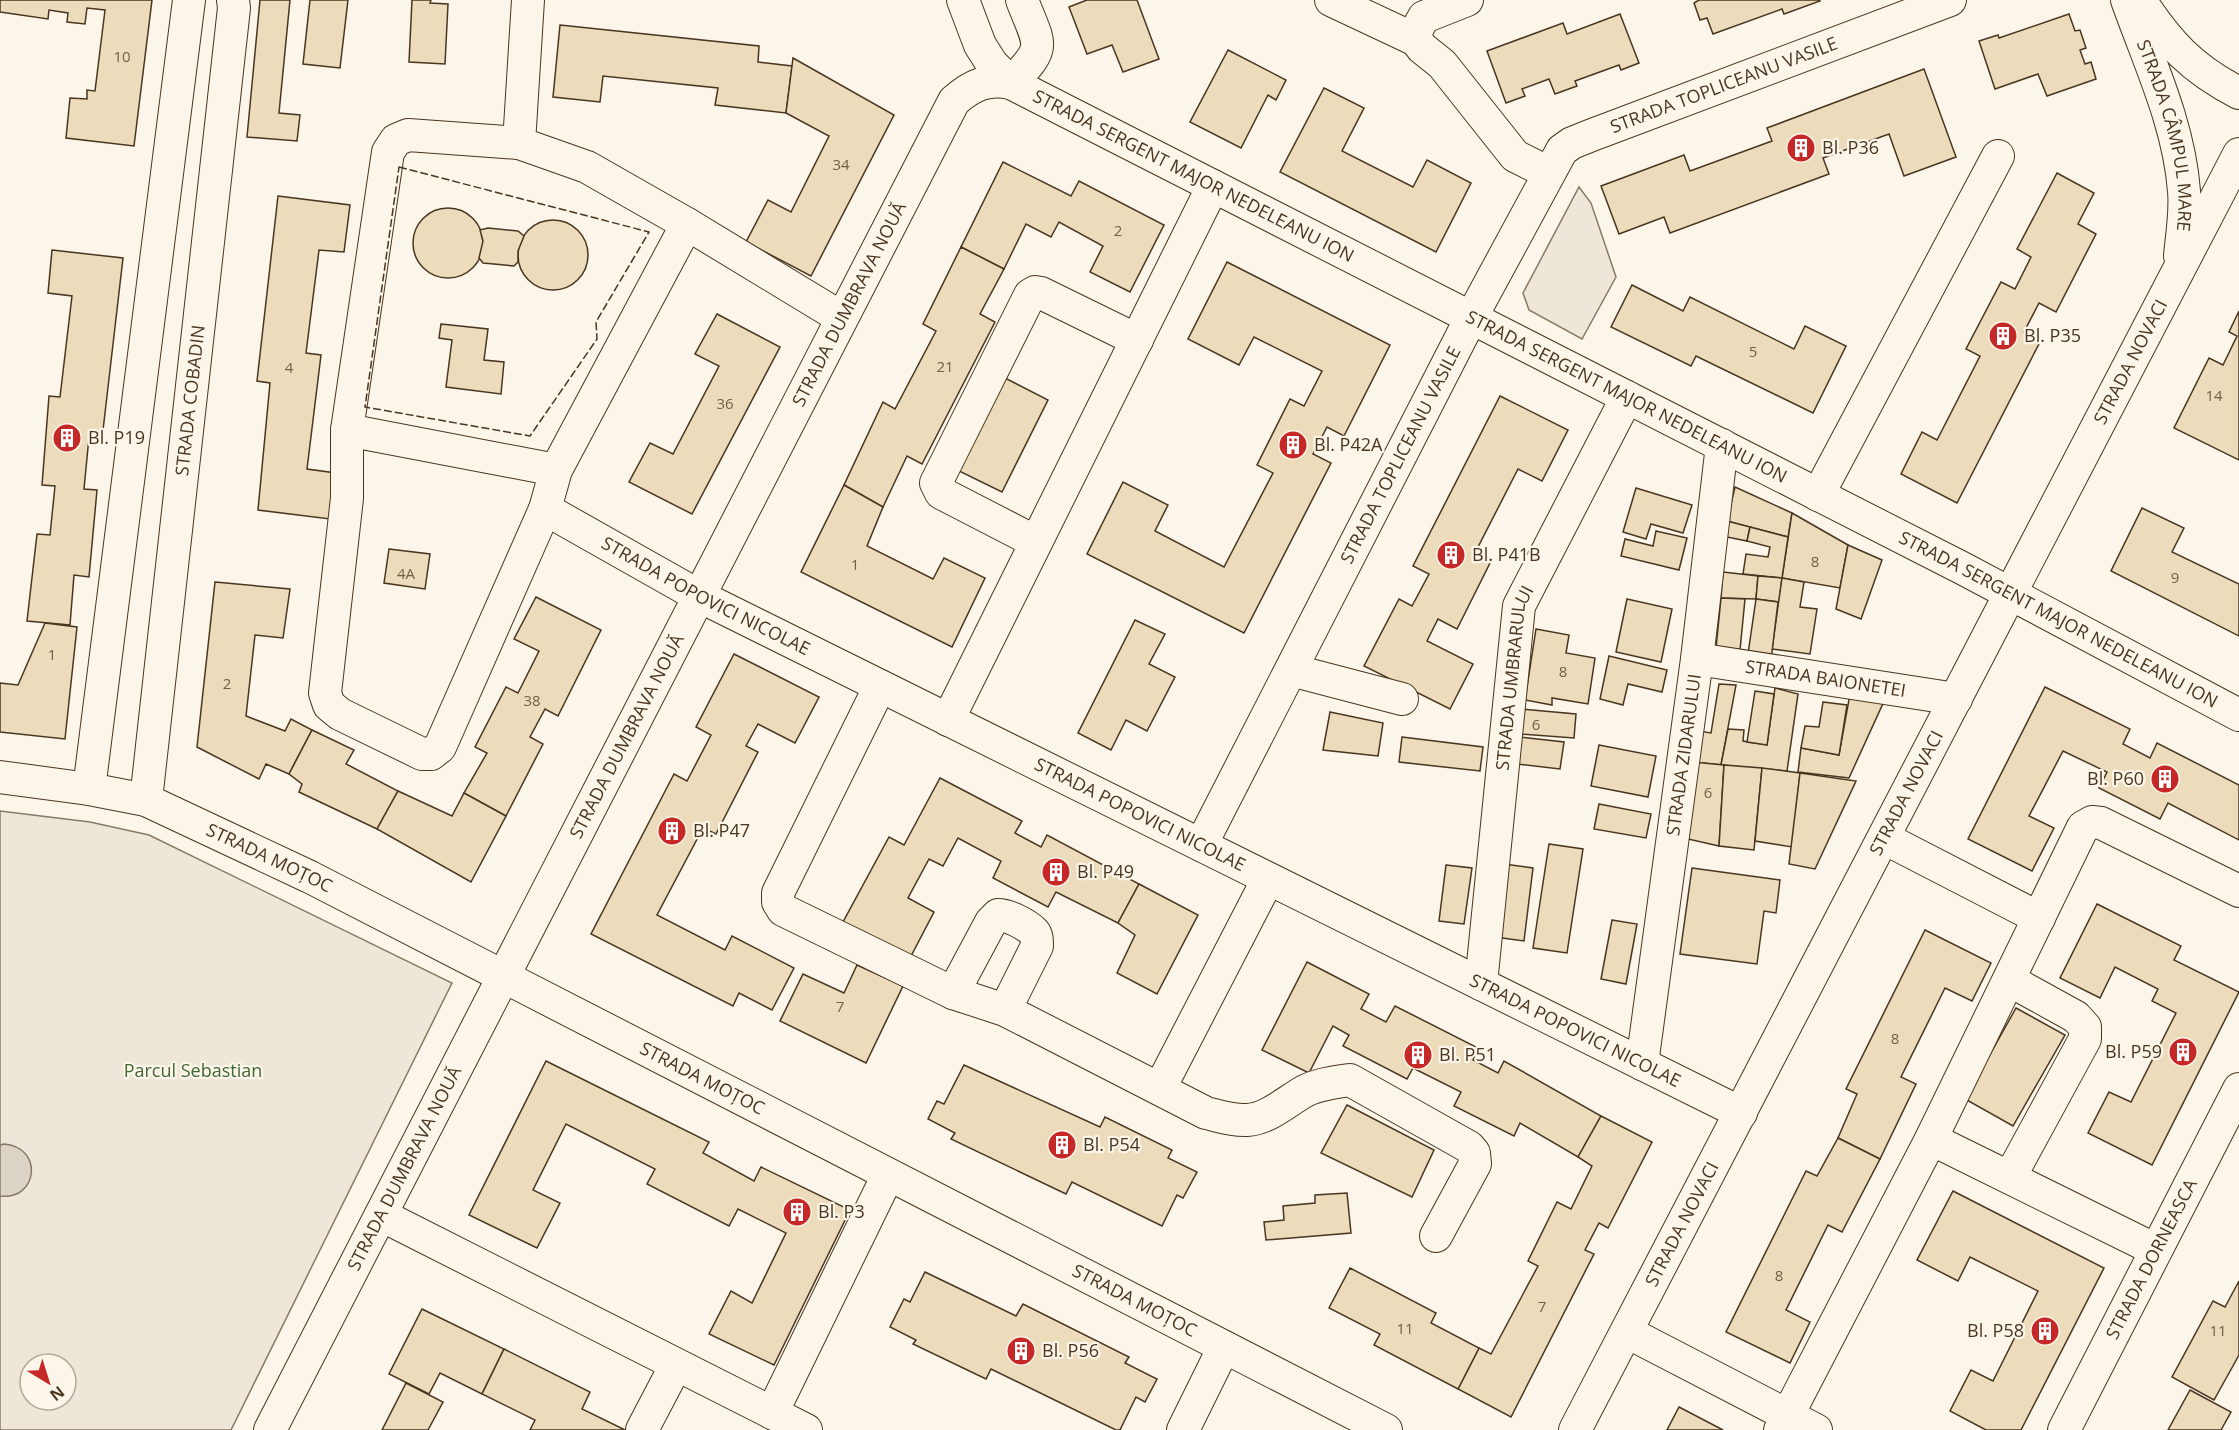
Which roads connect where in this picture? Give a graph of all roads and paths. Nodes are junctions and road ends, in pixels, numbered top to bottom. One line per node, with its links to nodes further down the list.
1 (189, 0): 41 (street)
2 (233, 0): 42 (street, STRADA COBADIN)
3 (528, 0): 14 (street)
4 (963, 0): 12 (street)
5 (1022, 0): 12 (street)
6 (1467, 0): 11 (street)
7 (2127, 0): 20 (street, STRADA CÂMPUL MARE)
8 (2140, 0): 13 (street, STRADA CÂMPUL MARE)
9 (1944, 1): 17 (street, STRADA TOPLICEANU VASILE)
10 (1353, 4): 11 (street)
11 (1416, 40): 17 (street)
12 (1011, 83): 18 (street, STRADA SERGENT MAJOR NEDELEANU ION); 21 (street, STRADA DUMBRAVA NOUĂ)
13 (2239, 93)
14 (519, 143): 19 (street); 25 (street)
15 (2239, 154): 20 (street, STRADA NOVACI)
16 (1998, 156): 28 (street)
17 (1549, 173): 22 (street, STRADA TOPLICEANU VASILE)
18 (1213, 186): 22 (street, STRADA SERGENT MAJOR NEDELEANU ION); 23 (street)
19 (687, 224): 21 (street); 27 (street)
20 (2178, 274): 31 (street, STRADA NOVACI)
21 (842, 318): 32 (street, STRADA DUMBRAVA NOUĂ)
22 (1471, 318): 24 (street, STRADA SERGENT MAJOR NEDELEANU ION); 34 (street, STRADA TOPLICEANU VASILE)
23 (1137, 340): 30 (street); 30 (street)
24 (1627, 397): 26 (street, STRADA SERGENT MAJOR NEDELEANU ION); 50 (street, STRADA UMBRARULUI)
25 (347, 430): 27 (street); 29 (street)
26 (1722, 445): 28 (street, STRADA SERGENT MAJOR NEDELEANU ION); 33 (street, STRADA ZIDARULUI)
27 (556, 470): 29 (street)
28 (1818, 495): 31 (street, STRADA SERGENT MAJOR NEDELEANU ION)
29 (545, 509): 32 (street, STRADA POPOVICI NICOLAE)
30 (1036, 542): 39 (street)
31 (2011, 593): 37 (street, STRADA NOVACI); 38 (street, STRADA SERGENT MAJOR NEDELEANU ION)
32 (699, 596): 35 (street, STRADA POPOVICI NICOLAE); 48 (street, STRADA DUMBRAVA NOUĂ)
33 (1697, 659): 37 (street, STRADA BAIONETEI); 53 (street, STRADA ZIDARULUI)
34 (1291, 670): 36 (street); 44 (street, STRADA TOPLICEANU VASILE)
35 (879, 686): 39 (street, STRADA POPOVICI NICOLAE); 51 (street)
36 (1402, 699)
37 (1956, 699): 43 (street, STRADA NOVACI)
38 (2239, 716)
39 (948, 720): 44 (street, STRADA POPOVICI NICOLAE)
40 (0, 777): 41 (street, STRADA MOȚOC)
41 (89, 789): 42 (street, STRADA MOȚOC)
42 (146, 800): 48 (street, STRADA MOȚOC)
43 (1884, 838): 47 (street); 56 (street, STRADA NOVACI)
44 (1201, 845): 45 (street, STRADA POPOVICI NICOLAE)
45 (1268, 879): 50 (street, STRADA POPOVICI NICOLAE); 54 (street)
46 (2239, 891): 47 (street)
47 (2039, 918): 49 (street)
48 (503, 978): 58 (street, STRADA MOȚOC); 60 (street, STRADA DUMBRAVA NOUĂ)
49 (2009, 980): 57 (street); 59 (street)
50 (1481, 984): 53 (street, STRADA POPOVICI NICOLAE)
51 (953, 993): 52 (street); 52 (street)
52 (1005, 1010): 54 (street)
53 (1642, 1064): 56 (street, STRADA POPOVICI NICOLAE)
54 (1160, 1088): 61 (street)
55 (2239, 1089): 62 (street, STRADA DORNEASCA)
56 (1741, 1113): 63 (street, STRADA NOVACI)
57 (1931, 1138): 59 (street); 67 (street)
58 (888, 1175): 64 (street, STRADA MOȚOC); 66 (street)
59 (2010, 1177): 62 (street)
60 (381, 1215): 65 (street); 68 (street, STRADA DUMBRAVA NOUĂ)
61 (1436, 1236)
62 (2156, 1250): 75 (street, STRADA DORNEASCA)
63 (1627, 1332): 67 (street); 73 (street, STRADA NOVACI)
64 (1224, 1347): 71 (street); 72 (street, STRADA MOȚOC)
65 (676, 1365): 66 (street); 69 (street)
66 (772, 1413): 70 (street)
67 (1784, 1423): 74 (street)
68 (270, 1430)
69 (642, 1430)
70 (806, 1430)
71 (1183, 1430)
72 (1386, 1430)
73 (1575, 1430)
74 (1816, 1430)
75 (2064, 1430)

